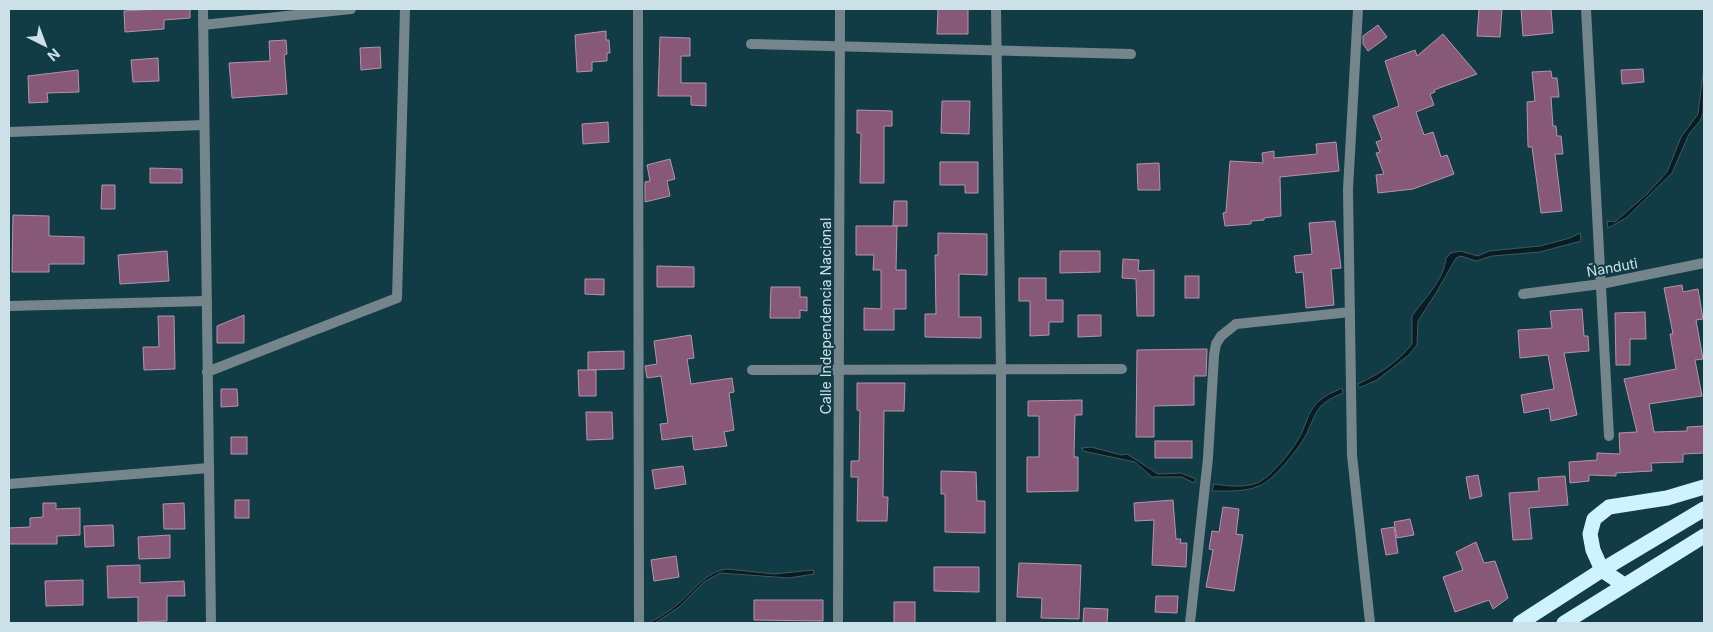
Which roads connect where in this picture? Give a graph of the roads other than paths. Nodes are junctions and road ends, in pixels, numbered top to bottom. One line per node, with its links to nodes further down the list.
1 (203, 9): 9 (street)
2 (351, 9): 9 (street)
3 (405, 9): 26 (street)
4 (638, 9): 36 (street)
5 (840, 9): 11 (street, Calle Independencia Nacional)
6 (996, 9): 12 (street)
7 (1358, 9): 21 (street)
8 (1586, 9): 17 (street)
9 (203, 25): 14 (street)
10 (751, 44): 11 (street)
11 (839, 46): 12 (street); 23 (street, Calle Independencia Nacional)
12 (995, 50): 13 (street); 24 (street)
13 (1131, 54)
14 (204, 125): 15 (street); 19 (street)
15 (9, 132)
16 (1704, 263): 17 (street, Ñanduti)
17 (1601, 284): 18 (street, Ñanduti); 27 (street)
18 (1523, 294)
19 (207, 301): 20 (street); 26 (street)
20 (9, 306)
21 (1350, 312): 39 (street); 40 (street)
22 (752, 370): 23 (street)
23 (839, 370): 24 (street); 37 (street, Calle Independencia Nacional)
24 (1001, 370): 25 (street); 38 (street)
25 (1122, 370)
26 (208, 372): 28 (street)
27 (1610, 436)
28 (209, 468): 29 (street); 35 (street)
29 (9, 484)
30 (1704, 487): 33 (highway)
31 (1704, 509): 33 (highway)
32 (1704, 536): 34 (highway)
33 (1602, 570): 34 (highway); 41 (highway)
34 (1624, 584): 42 (highway)
35 (210, 623)
36 (639, 623)
37 (838, 623)
38 (1001, 623)
39 (1190, 623)
40 (1370, 623)
41 (1520, 623)
42 (1564, 623)

